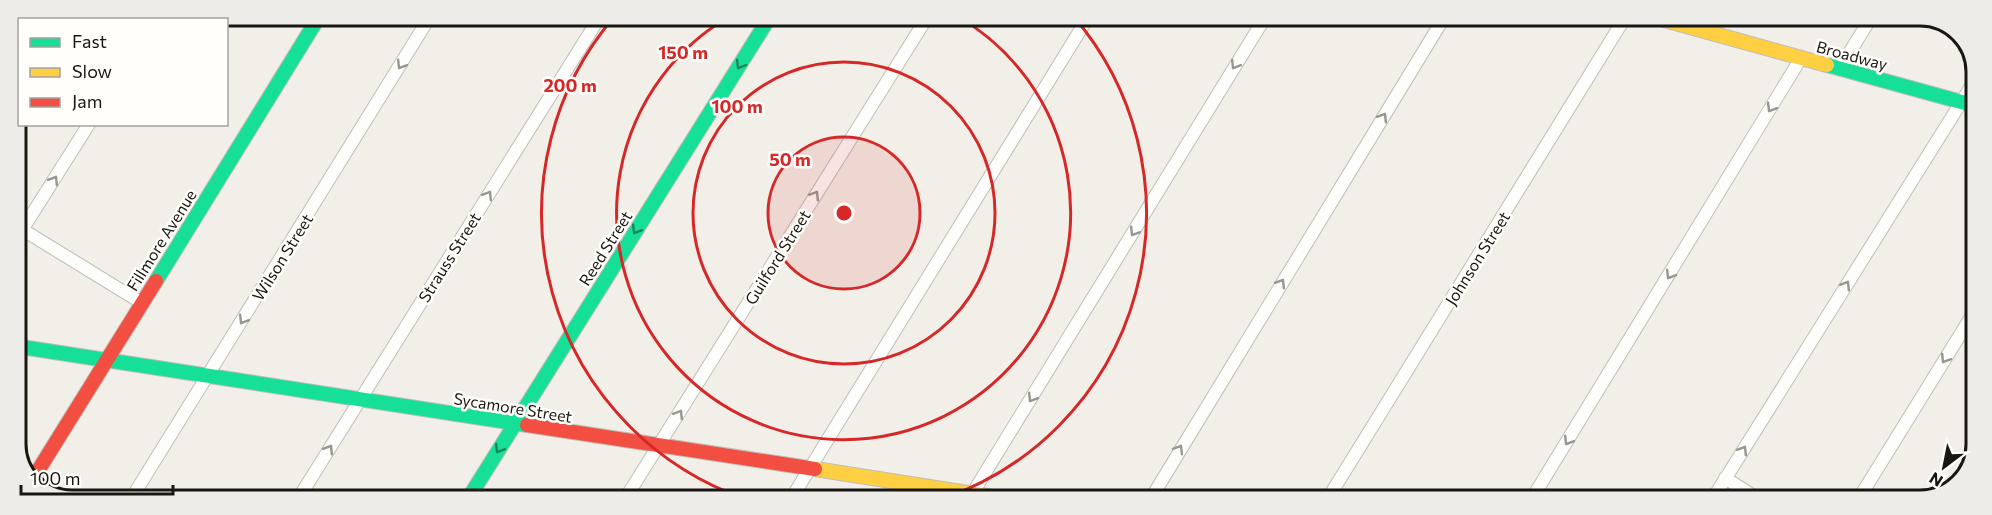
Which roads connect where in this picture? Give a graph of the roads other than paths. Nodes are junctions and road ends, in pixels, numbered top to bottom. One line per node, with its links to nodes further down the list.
1 (313, 26): 22 (street, Fillmore Avenue)
2 (424, 26): 26 (street, Wilson Street, one-way to 26)
3 (594, 26): 27 (street, Strauss Street, one-way to 3)
4 (764, 26): 28 (street, Reed Street, one-way to 28)
5 (922, 26): 29 (street, Guilford Street, one-way to 5)
6 (1083, 26): 30 (street)
7 (1260, 26): 39 (street, one-way to 39)
8 (1439, 26): 40 (street, one-way to 8)
9 (1620, 26): 41 (street, Johnson Street)
10 (1685, 26): 13 (street, Broadway)
11 (1710, 26): 13 (street)
12 (1866, 26): 15 (street)
13 (1706, 32): 14 (street, Broadway)
14 (1801, 58): 15 (street, Broadway); 42 (street, one-way to 42)
15 (1840, 68): 17 (street, Broadway)
16 (1966, 94): 17 (street)
17 (1961, 102): 18 (street, Broadway); 32 (street, one-way to 17)
18 (1966, 103)
19 (88, 126): 20 (street, one-way to 19)
20 (26, 217)
21 (26, 231): 22 (street)
22 (142, 303): 25 (street, Fillmore Avenue)
23 (1966, 325): 45 (street, one-way to 45)
24 (26, 348): 25 (street, Sycamore Street)
25 (107, 360): 26 (street, Sycamore Street); 31 (street, Fillmore Avenue)
26 (208, 376): 27 (street, Sycamore Street); 33 (street, Wilson Street)
27 (360, 400): 28 (street, Sycamore Street); 34 (street, Strauss Street, one-way to 27)
28 (515, 424): 29 (street, Sycamore Street); 35 (street, Reed Street, one-way to 35)
29 (658, 447): 30 (street, Sycamore Street); 36 (street, Guilford Street)
30 (809, 470): 37 (street); 38 (street, Sycamore Street)
31 (36, 473)
32 (1725, 478): 43 (street); 44 (street)
33 (138, 490)
34 (304, 490)
35 (474, 490)
36 (631, 490)
37 (797, 490)
38 (928, 490)
39 (974, 490)
40 (1155, 490)
41 (1333, 490)
42 (1537, 490)
43 (1718, 490)
44 (1744, 490)
45 (1864, 490)

